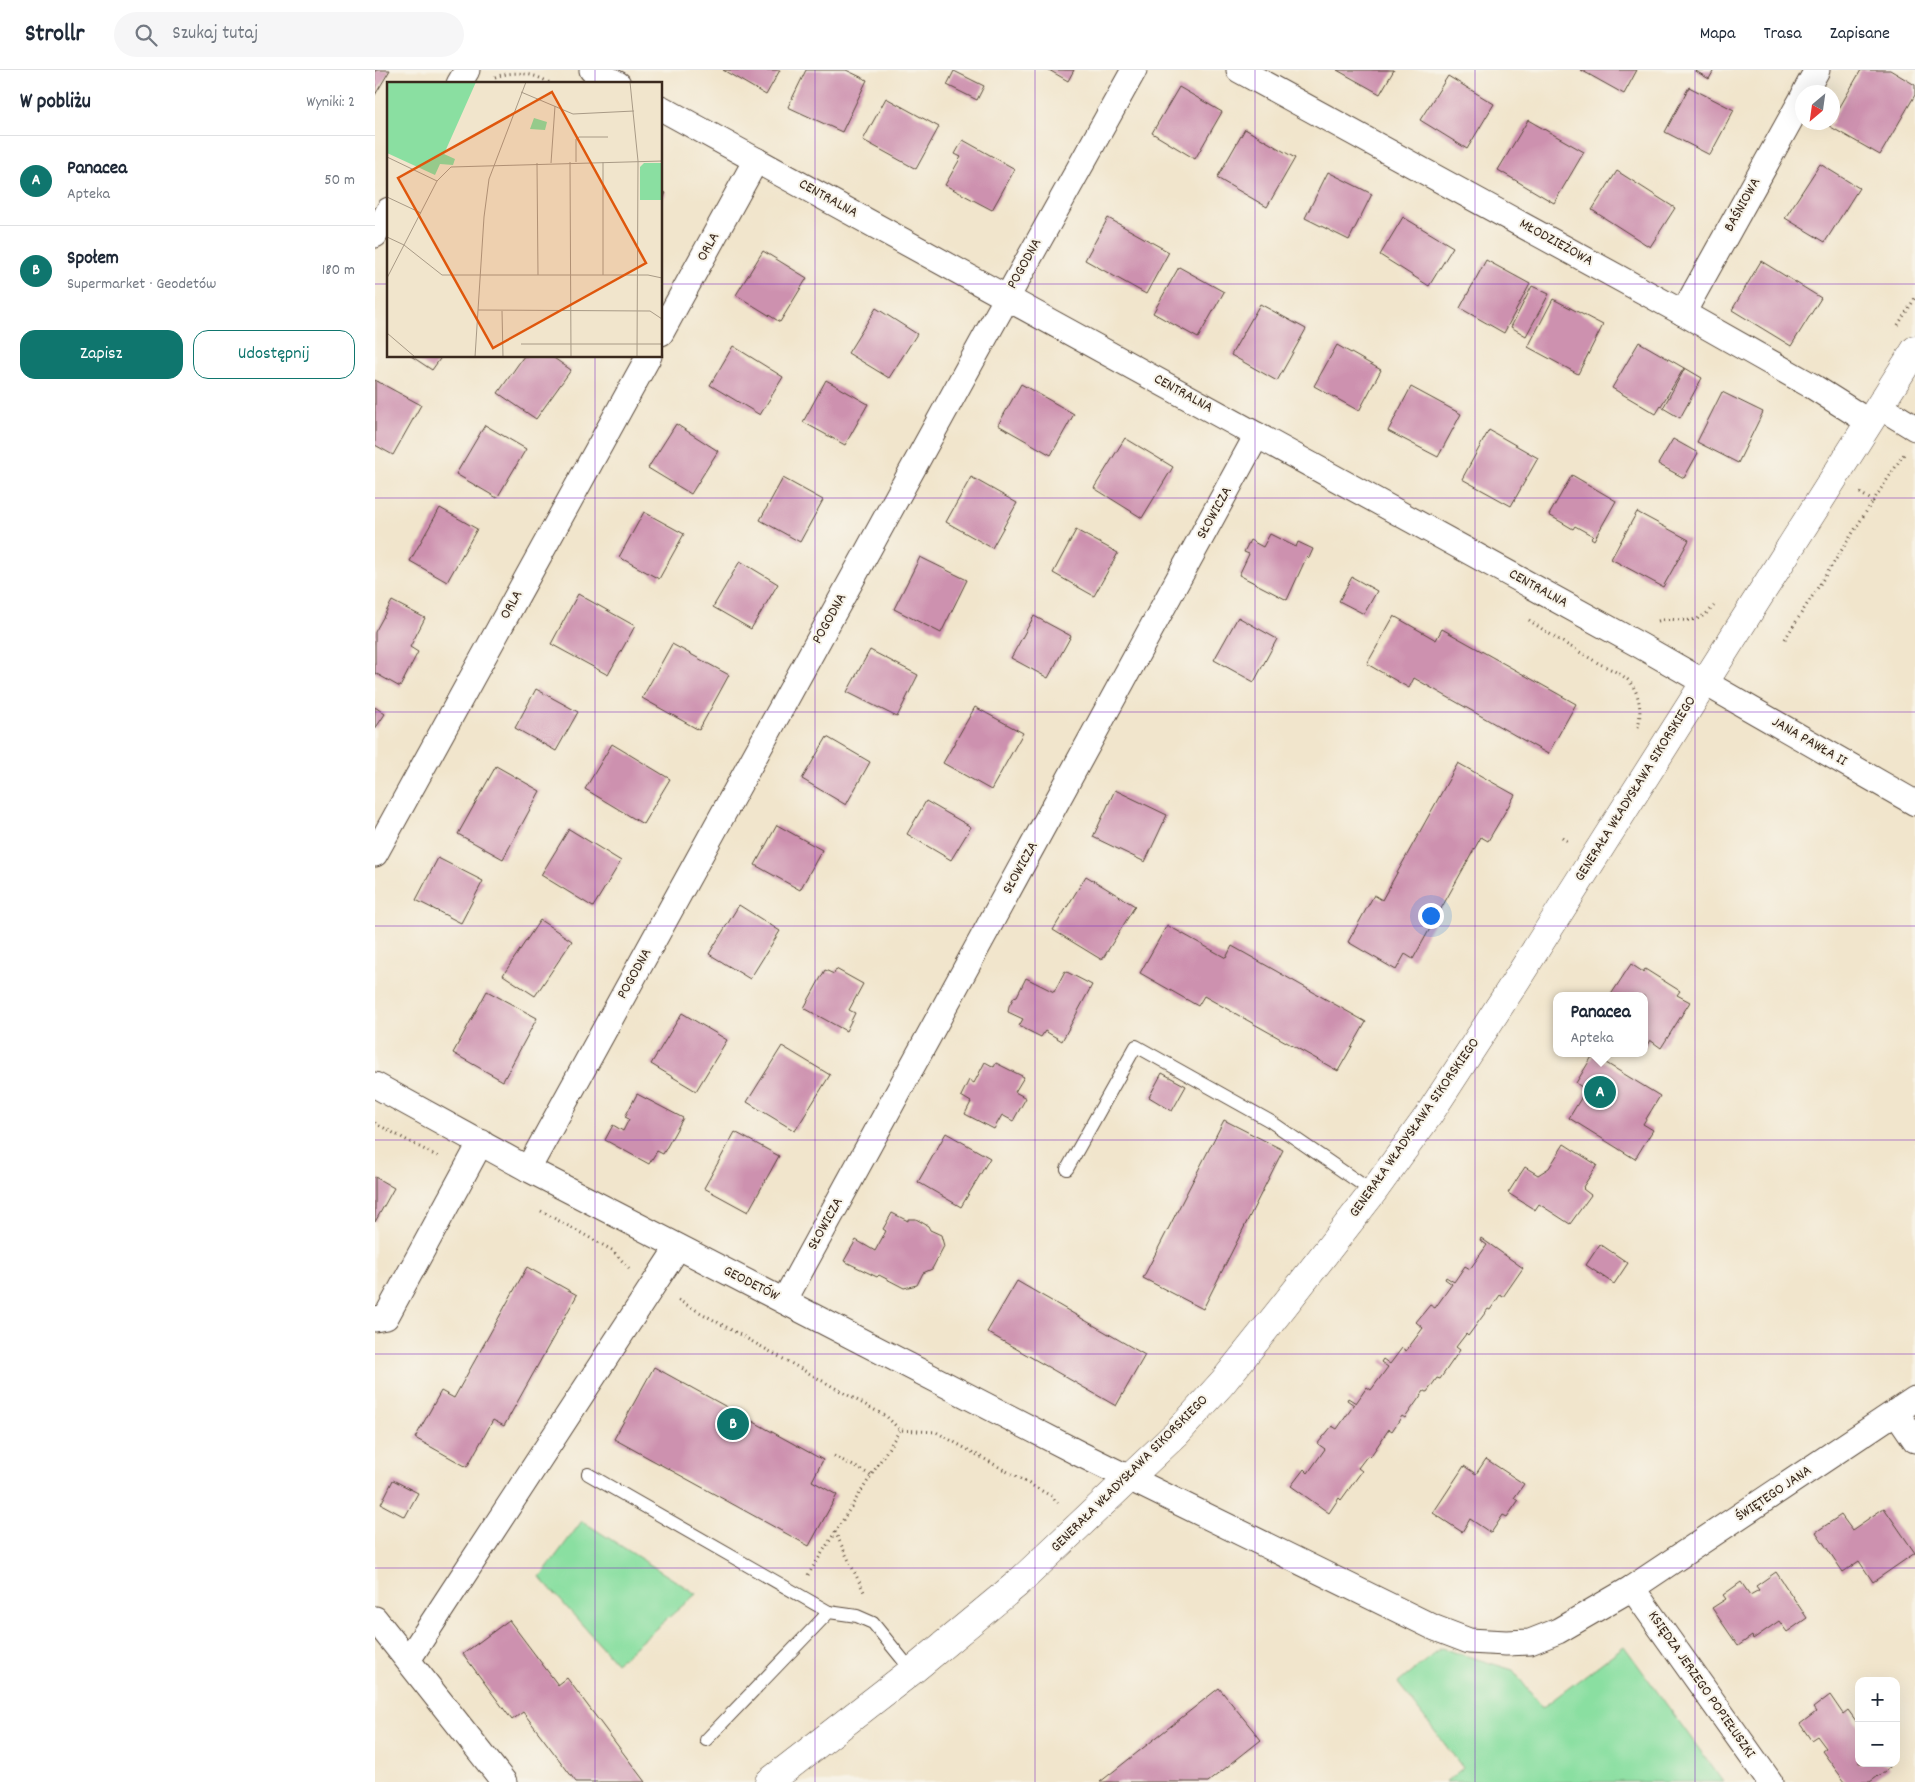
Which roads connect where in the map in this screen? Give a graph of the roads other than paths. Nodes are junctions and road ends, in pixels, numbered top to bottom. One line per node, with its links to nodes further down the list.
1 (467, 70): 6 (street)
2 (592, 70): 7 (street)
3 (1134, 70): 14 (street, POGODNA)
4 (1239, 70): 15 (street, MŁODZIEŻOWA)
5 (1817, 70): 8 (street)
6 (460, 82)
7 (613, 82)
8 (1809, 85)
9 (663, 109): 11 (street, CENTRALNA)
10 (1795, 111): 15 (street, BAŚNIOWA)
11 (756, 160): 14 (street, CENTRALNA); 16 (street, ORLA)
12 (387, 214): 13 (street)
13 (375, 235)
14 (1007, 297): 21 (street, CENTRALNA); 27 (street, POGODNA)
15 (1683, 313): 19 (street, MŁODZIEŻOWA)
16 (663, 329)
17 (1915, 350): 19 (street, GENERAŁA WŁADYSŁAWA SIKORSKIEGO)
18 (648, 358): 24 (street, ORLA)
19 (1874, 414): 20 (street, MŁODZIEŻOWA); 22 (street, GENERAŁA WŁADYSŁAWA SIKORSKIEGO)
20 (1915, 428)
21 (1257, 435): 22 (street, CENTRALNA); 31 (street, SŁOWICZA)
22 (1704, 682): 23 (street, JANA PAWŁA II); 29 (street, GENERAŁA WŁADYSŁAWA SIKORSKIEGO)
23 (1915, 803)
24 (375, 854)
25 (375, 1086): 26 (street, GEODETÓW)
26 (481, 1142): 27 (street, GEODETÓW); 32 (street)
27 (528, 1169): 30 (street, GEODETÓW)
28 (1067, 1169): 29 (lane)
29 (1373, 1192): 36 (street, GENERAŁA WŁADYSŁAWA SIKORSKIEGO)
30 (678, 1247): 31 (street, GEODETÓW); 40 (street)
31 (784, 1301): 36 (street, GEODETÓW)
32 (375, 1319)
33 (1905, 1406): 34 (street); 37 (street, ŚWIĘTEGO JANA)
34 (1915, 1440)
35 (588, 1474): 38 (lane)
36 (1129, 1479): 37 (street, GEODETÓW); 41 (street, GENERAŁA WŁADYSŁAWA SIKORSKIEGO)
37 (1632, 1588): 45 (street, KSIĘDZA JERZEGO POPIEŁUSZKI)
38 (829, 1612): 41 (lane); 42 (lane)
39 (375, 1619): 40 (street)
40 (408, 1660): 43 (street)
41 (912, 1670): 44 (street, GENERAŁA WŁADYSŁAWA SIKORSKIEGO)
42 (706, 1740)
43 (504, 1782)
44 (769, 1782)
45 (1770, 1782)

